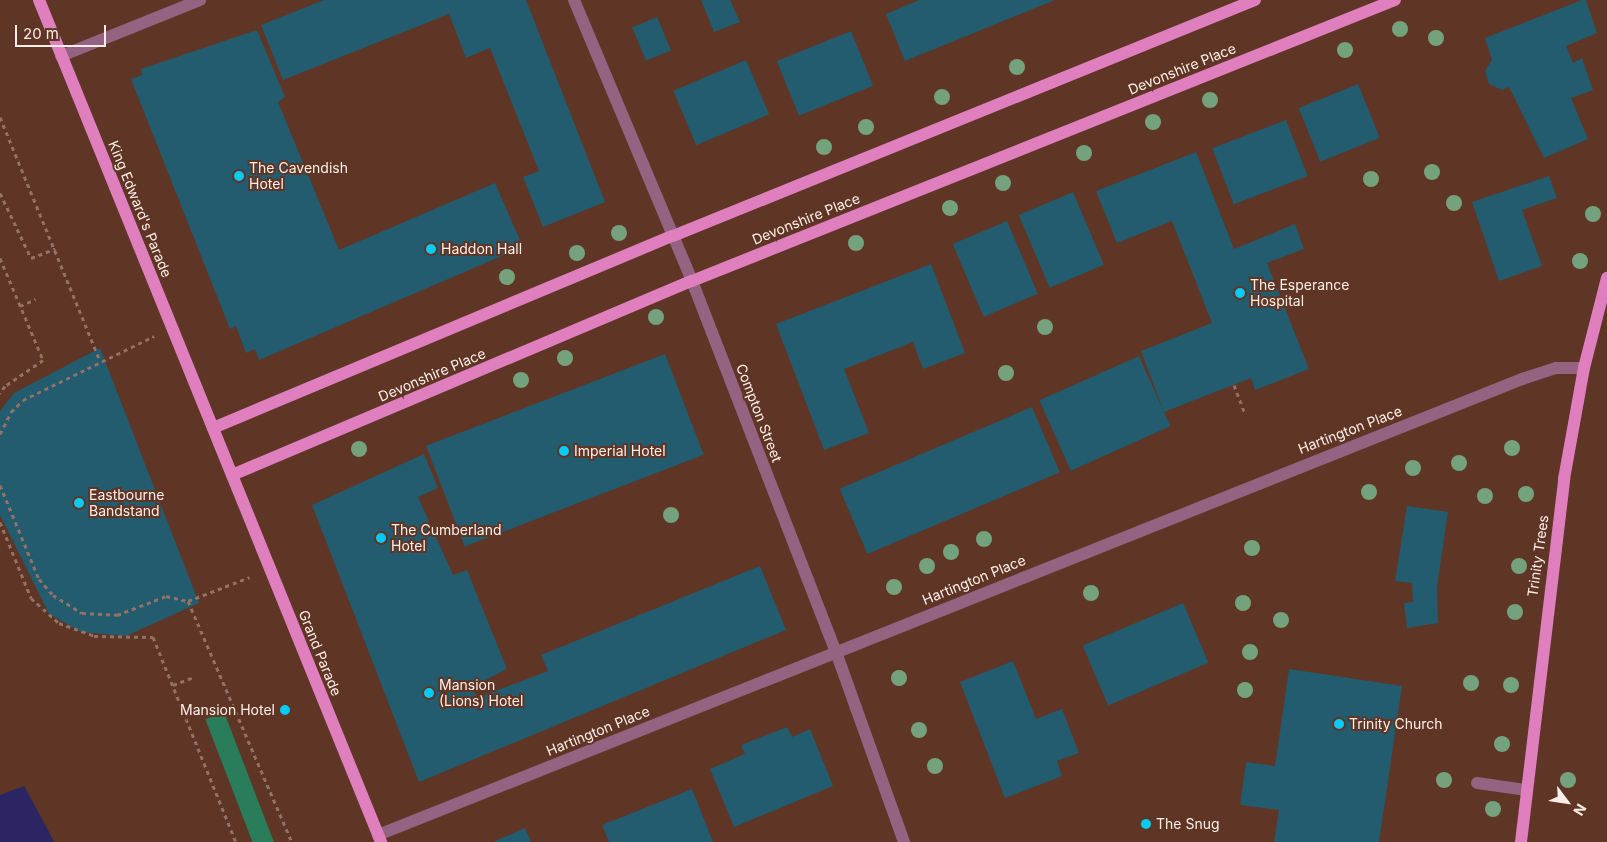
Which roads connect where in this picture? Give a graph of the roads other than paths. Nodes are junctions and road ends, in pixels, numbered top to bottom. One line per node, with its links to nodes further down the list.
1 (40, 0): 6 (main road, King Edward's Parade)
2 (200, 0): 6 (street)
3 (574, 0): 7 (street, Compton Street)
4 (1255, 0): 7 (main road)
5 (1395, 0): 9 (main road, Devonshire Place)
6 (61, 56): 11 (main road, King Edward's Parade)
7 (673, 236): 9 (street, Compton Street); 11 (main road)
8 (1607, 278): 10 (main road, Trinity Trees)
9 (692, 281): 12 (main road, Devonshire Place); 13 (street, Compton Street)
10 (1584, 368): 13 (street, Hartington Place); 15 (main road, Trinity Trees)
11 (213, 428): 12 (main road, King Edward's Parade)
12 (232, 475): 16 (main road, Grand Parade)
13 (836, 652): 16 (street, Hartington Place); 17 (street, Compton Street)
14 (1478, 783): 15 (street)
15 (1526, 790): 18 (main road, Trinity Trees)
16 (379, 838)
17 (904, 842)
18 (1521, 842)

